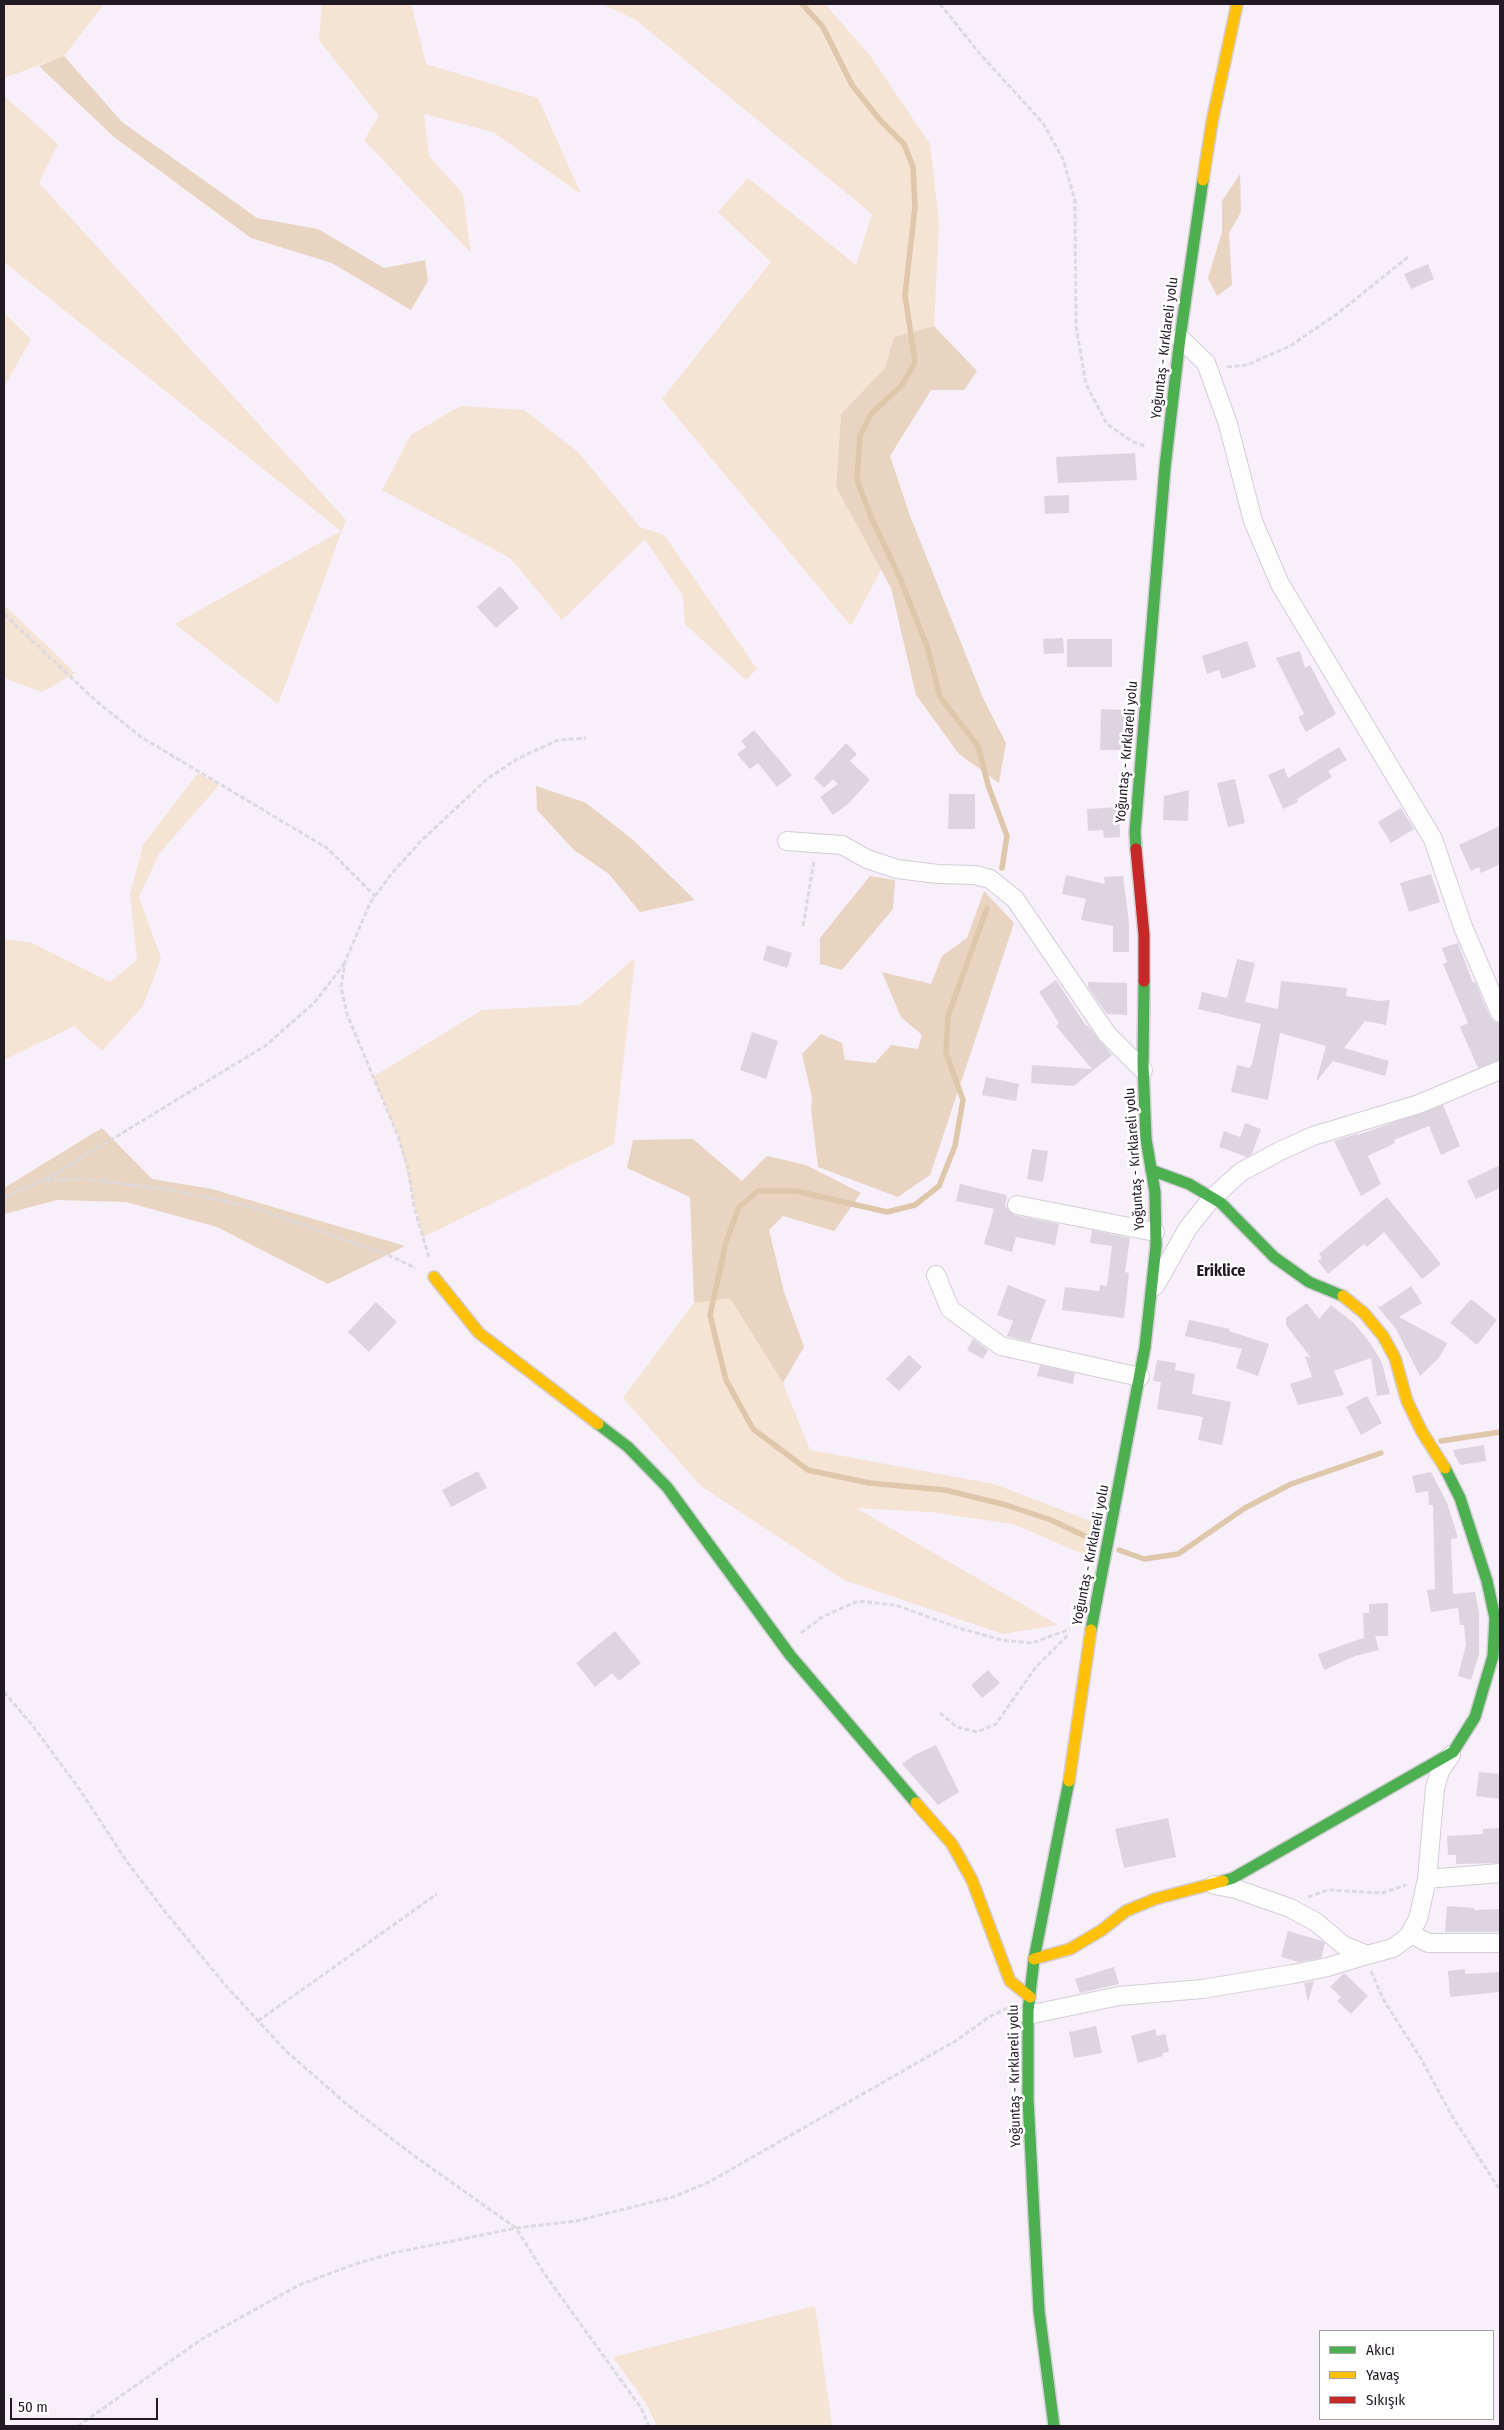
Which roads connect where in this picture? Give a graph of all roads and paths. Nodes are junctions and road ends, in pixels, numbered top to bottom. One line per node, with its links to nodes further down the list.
1 (940, 4): 6 (path)
2 (1237, 4): 4 (street, Yoğuntaş - Kırklareli yolu)
3 (1408, 257): 5 (path)
4 (1180, 338): 5 (street); 6 (street, Yoğuntaş - Kırklareli yolu)
5 (1209, 369): 14 (street)
6 (1167, 453): 15 (street, Yoğuntaş - Kırklareli yolu)
7 (4, 614): 11 (path)
8 (586, 738): 11 (path)
9 (786, 841): 10 (street)
10 (817, 843): 12 (path); 15 (street)
11 (375, 896): 13 (path)
12 (803, 926)
13 (345, 962): 18 (path); 24 (path)
14 (1500, 1014)
15 (1143, 1070): 17 (street, Yoğuntaş - Kırklareli yolu)
16 (1500, 1070): 20 (street)
17 (1152, 1170): 20 (street); 22 (street, Yoğuntaş - Kırklareli yolu)
18 (45, 1180): 19 (path); 24 (path)
19 (4, 1197)
20 (1212, 1198): 25 (street); 27 (street)
21 (1017, 1205): 22 (street)
22 (1155, 1232): 25 (street, Yoğuntaş - Kırklareli yolu)
23 (936, 1275): 26 (street)
24 (434, 1277): 30 (street)
25 (1152, 1290): 26 (street, Yoğuntaş - Kırklareli yolu)
26 (1140, 1377): 28 (street, Yoğuntaş - Kırklareli yolu)
27 (1497, 1613): 33 (street)
28 (1094, 1615): 29 (path); 42 (street, Yoğuntaş - Kırklareli yolu)
29 (1079, 1624): 30 (path); 32 (path)
30 (783, 1646): 43 (street)
31 (4, 1692): 44 (path)
32 (940, 1713)
33 (1453, 1752): 35 (street); 36 (street)
34 (1500, 1872): 35 (street)
35 (1427, 1879): 38 (path); 39 (street)
36 (1211, 1885): 38 (street); 42 (street)
37 (437, 1894): 44 (path)
38 (1284, 1906): 41 (street)
39 (1410, 1933): 40 (street); 41 (street)
40 (1500, 1943)
41 (1367, 1955): 43 (street); 45 (path)
42 (1034, 1959): 43 (street, Yoğuntaş - Kırklareli yolu)
43 (1029, 2006): 46 (path); 49 (street, Yoğuntaş - Kırklareli yolu)
44 (258, 2021): 46 (path)
45 (1500, 2190)
46 (516, 2228): 47 (path); 48 (path)
47 (78, 2426)
48 (649, 2426)
49 (1054, 2426)

